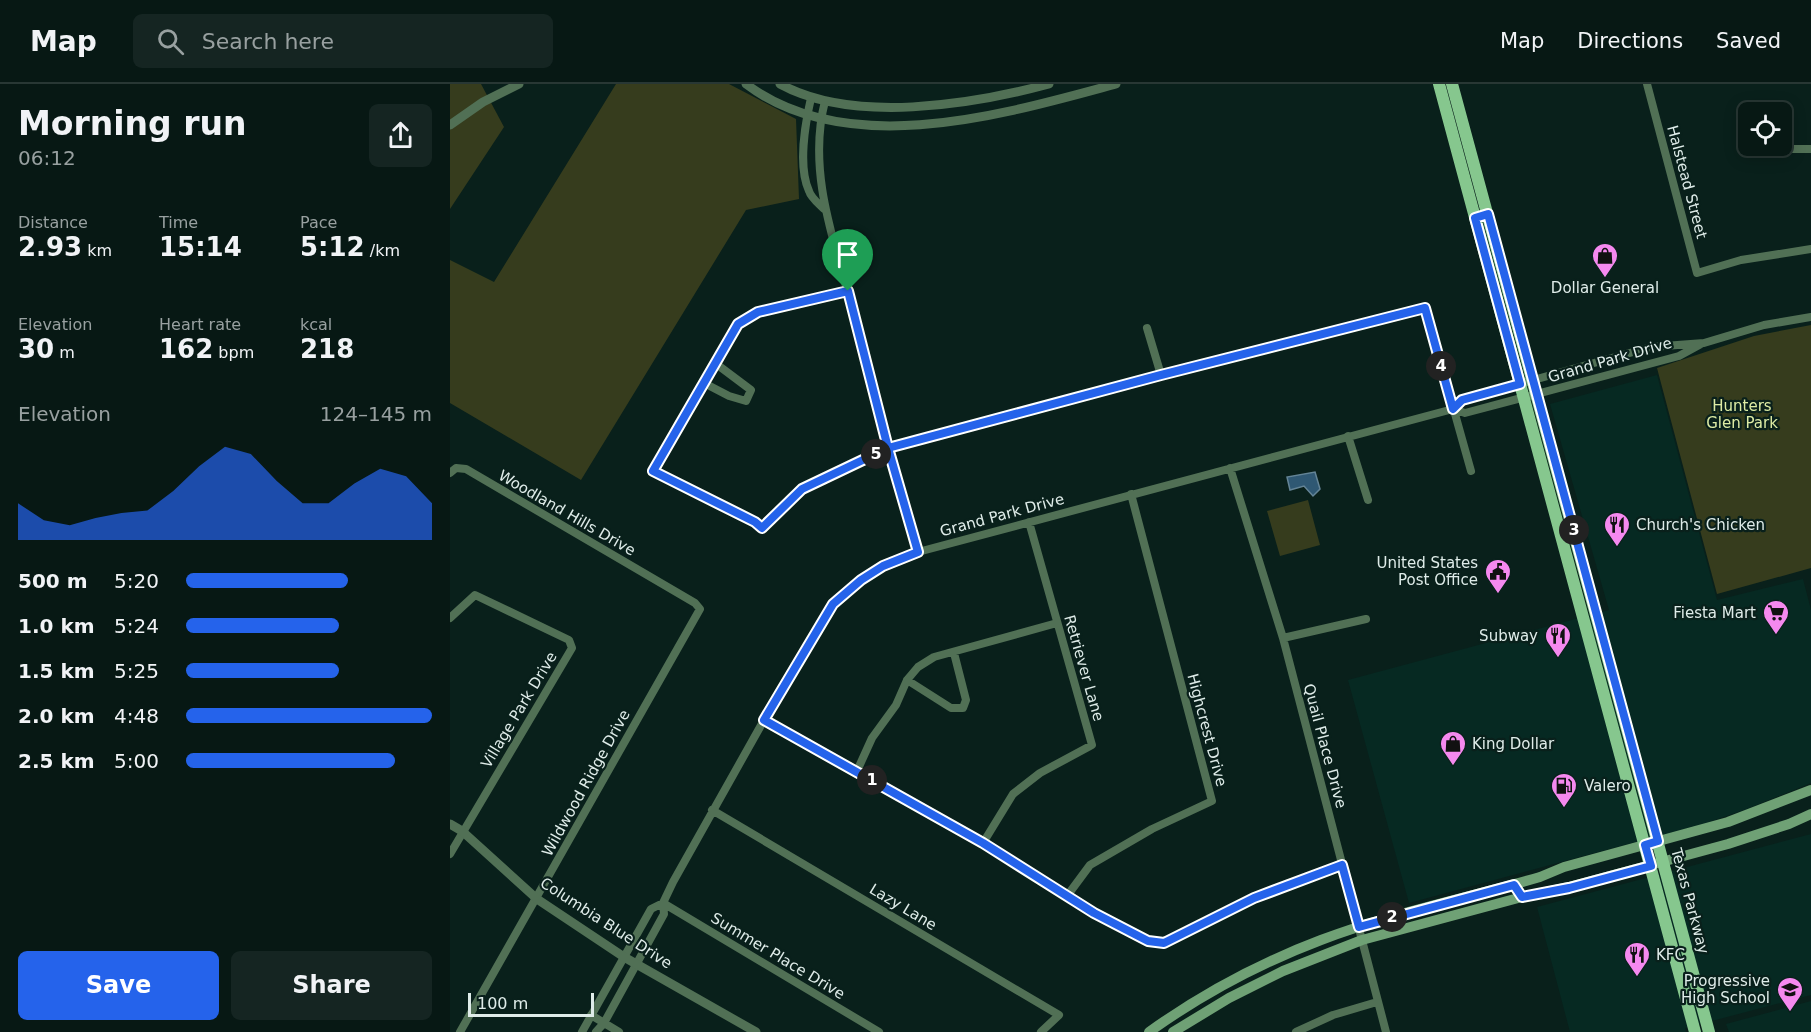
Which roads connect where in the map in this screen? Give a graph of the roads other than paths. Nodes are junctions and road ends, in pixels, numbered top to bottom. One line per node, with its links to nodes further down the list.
1 (519, 84): 13 (street)
2 (746, 84): 11 (street)
3 (780, 84): 9 (street)
4 (1048, 84): 10 (street)
5 (1116, 84): 12 (street)
6 (1439, 84): 18 (main road, Texas Parkway)
7 (1452, 84): 17 (main road, Texas Parkway)
8 (1647, 84): 19 (street, Halstead Street)
9 (811, 98): 10 (street); 11 (street)
10 (825, 101): 12 (street)
11 (807, 115): 12 (street); 16 (street)
12 (822, 119): 16 (street)
13 (450, 125)
14 (1792, 149): 15 (street)
15 (1811, 149)
16 (825, 211): 20 (street)
17 (1488, 214): 18 (main road); 26 (main road, Texas Parkway)
18 (1475, 218): 28 (main road, Texas Parkway)
19 (1811, 249)
20 (848, 291): 24 (street); 33 (street)
21 (1811, 317): 23 (street, Grand Park Drive)
22 (1147, 328): 25 (street)
23 (1704, 343): 26 (street, Grand Park Drive); 29 (street, Grand Park Drive)
24 (716, 363): 27 (street); 27 (street)
25 (1161, 375): 31 (street); 33 (street)
26 (1533, 380): 28 (street, Grand Park Drive); 29 (main road, Texas Parkway)
27 (704, 383): 33 (street)
28 (1520, 384): 30 (main road, Texas Parkway); 31 (street, Grand Park Drive)
29 (1537, 395): 30 (street, Grand Park Drive); 41 (main road, Texas Parkway)
30 (1524, 398): 31 (street, Grand Park Drive); 40 (main road, Texas Parkway)
31 (1453, 409): 32 (street, Grand Park Drive); 35 (street)
32 (1348, 436): 34 (street, Grand Park Drive); 38 (street)
33 (888, 448): 42 (street)
34 (1230, 468): 37 (street, Grand Park Drive); 48 (street, Quail Place Drive)
35 (1471, 471)
36 (450, 474): 43 (street, Woodland Hills Drive)
37 (1131, 494): 39 (street, Grand Park Drive); 67 (street, Highcrest Drive)
38 (1368, 500)
39 (1029, 522): 42 (street, Grand Park Drive); 46 (street, Retriever Lane)
40 (1560, 530): 41 (main road); 47 (main road, Texas Parkway)
41 (1579, 549): 50 (main road, Texas Parkway)
42 (918, 552): 52 (street, Grand Park Drive)
43 (671, 589): 69 (street, Wildwood Ridge Drive)
44 (450, 618): 58 (street, Village Park Drive)
45 (1366, 619): 48 (street)
46 (1057, 623): 49 (street); 60 (street, Retriever Lane)
47 (1588, 634): 50 (main road); 61 (main road, Texas Parkway)
48 (1282, 638): 64 (street, Quail Place Drive)
49 (954, 653): 51 (street); 51 (street)
50 (1609, 657): 59 (main road, Texas Parkway)
51 (907, 680): 53 (street)
52 (764, 720): 53 (street); 55 (street, Grand Park Drive)
53 (857, 771): 60 (street)
54 (1811, 790): 59 (main road)
55 (712, 810): 70 (street, Grand Park Drive); 86 (street, Lazy Lane)
56 (1811, 814): 63 (main road)
57 (450, 824): 58 (street, Columbia Blue Drive)
58 (462, 831): 62 (street, Village Park Drive); 69 (street, Columbia Blue Drive)
59 (1658, 841): 61 (main road); 63 (main road, Texas Parkway)
60 (983, 843): 67 (street)
61 (1645, 845): 65 (main road, Texas Parkway); 66 (main road)
62 (450, 854)
63 (1664, 862): 65 (main road); 92 (main road, Texas Parkway)
64 (1342, 865): 67 (street); 71 (street, Quail Place Drive)
65 (1651, 866): 68 (main road); 91 (main road, Texas Parkway)
66 (1514, 885): 68 (main road); 71 (main road)
67 (1066, 896)
68 (1522, 897): 72 (main road)
69 (537, 899): 73 (street, Columbia Blue Drive); 80 (street, Wildwood Ridge Drive)
70 (663, 903): 73 (street, Grand Park Drive); 74 (street, Grand Park Drive); 85 (street, Summer Place Drive)
71 (1359, 927): 72 (street, Quail Place Drive); 75 (main road)
72 (1362, 940): 76 (main road); 77 (street, Quail Place Drive)
73 (624, 957): 74 (street, Columbia Blue Drive); 78 (street, Grand Park Drive)
74 (636, 964): 79 (street, Grand Park Drive); 84 (street, Columbia Blue Drive)
75 (1222, 986): 76 (main road); 87 (main road)
76 (1229, 998): 88 (main road)
77 (1377, 1002): 89 (street); 90 (street, Quail Place Drive)
78 (591, 1015): 79 (street); 81 (street, Grand Park Drive)
79 (604, 1023): 82 (street, Grand Park Drive); 83 (street)
80 (460, 1032)
81 (582, 1032)
82 (596, 1032)
83 (619, 1032)
84 (756, 1032)
85 (879, 1032)
86 (1041, 1032)
87 (1149, 1032)
88 (1173, 1032)
89 (1296, 1032)
90 (1386, 1032)
91 (1695, 1032)
92 (1709, 1032)

